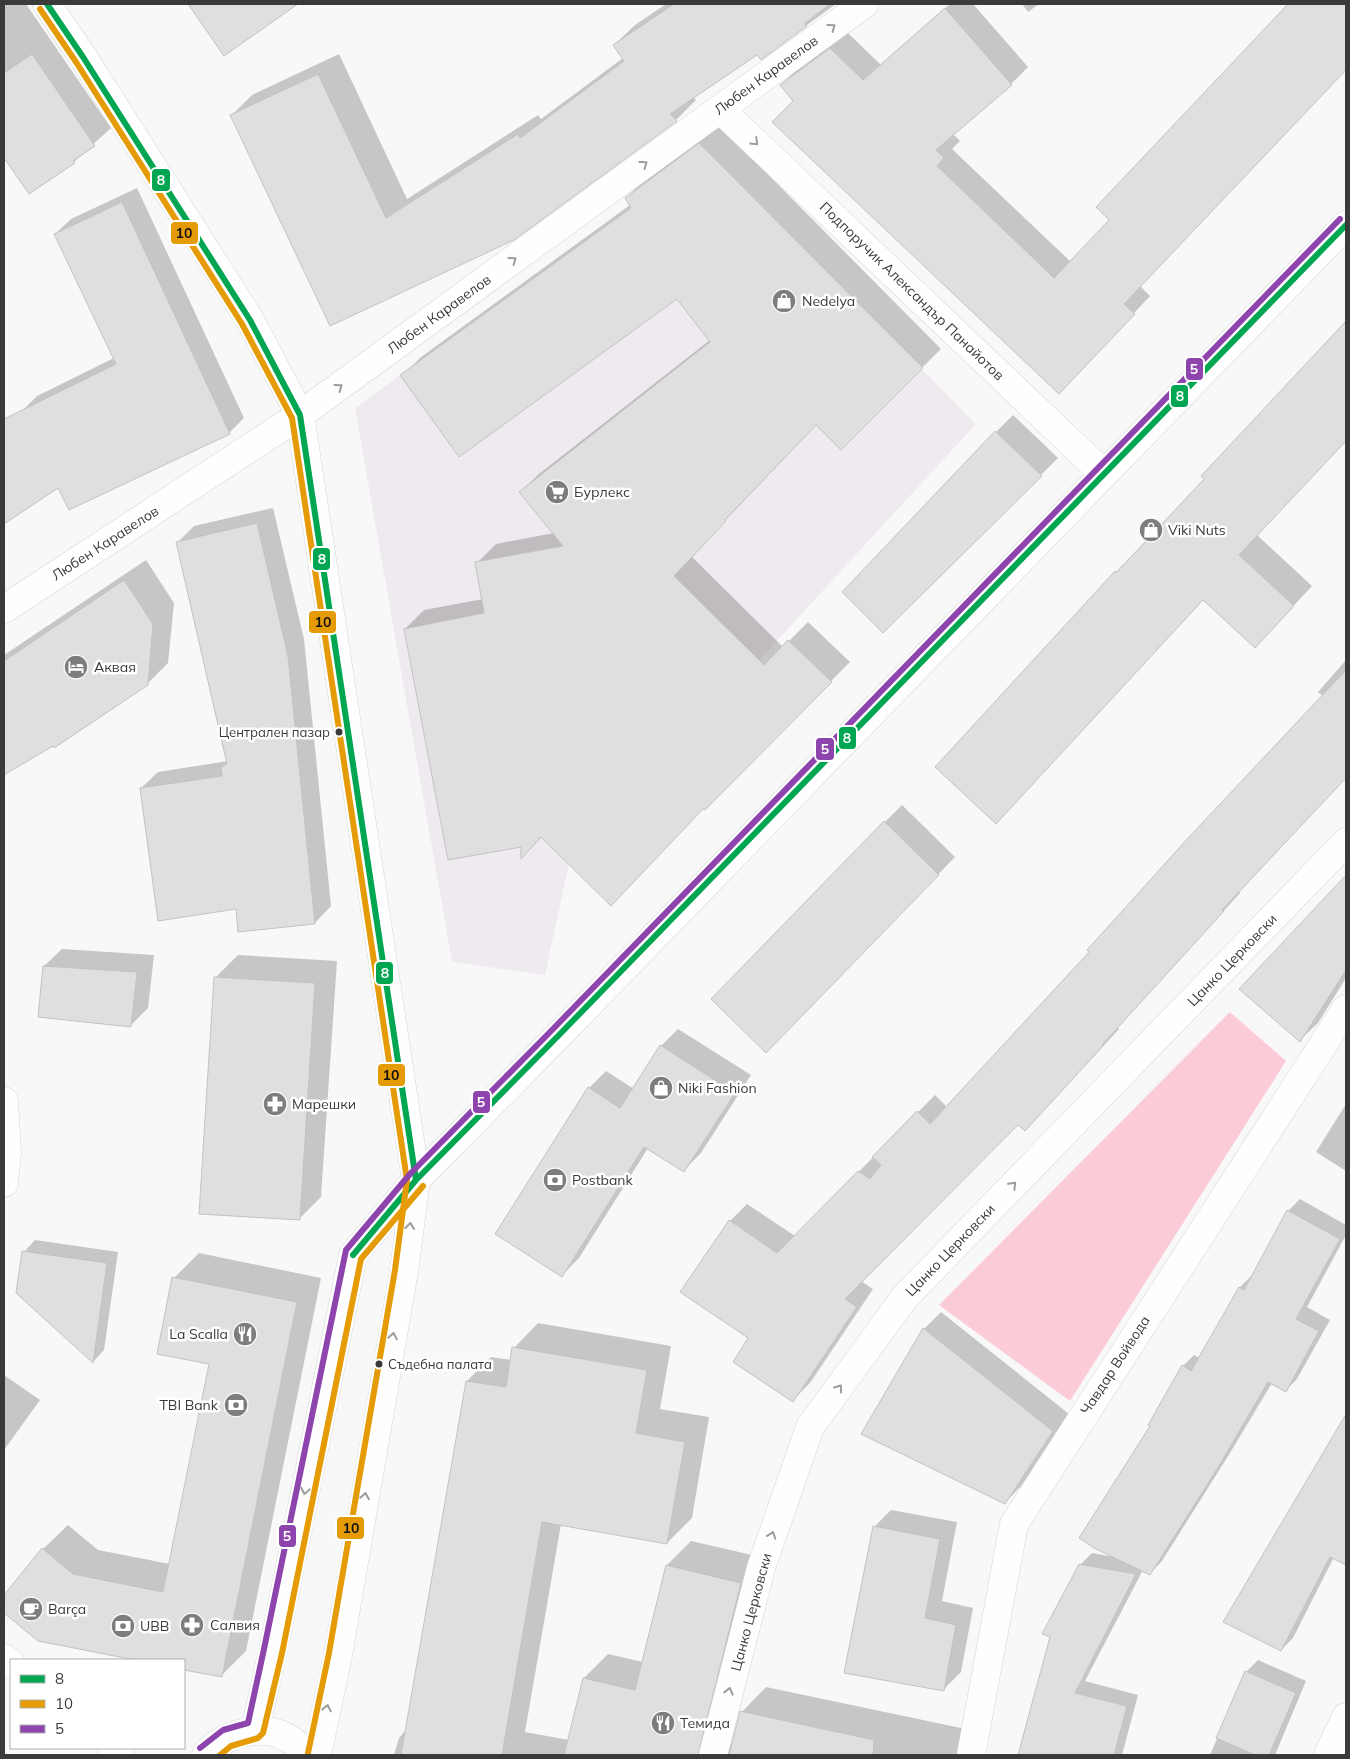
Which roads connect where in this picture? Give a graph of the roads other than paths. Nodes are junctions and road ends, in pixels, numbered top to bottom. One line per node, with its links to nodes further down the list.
1 (47, 4): 5 (street)
2 (864, 4): 3 (street, Любен Каравелов, one-way to 2)
3 (720, 108): 5 (street, Любен Каравелов, one-way to 3); 6 (street, Подпоручик Александър Панайотов, one-way to 6)
4 (1346, 225): 6 (street)
5 (300, 416): 7 (street, Любен Каравелов); 11 (street)
6 (1104, 474): 11 (street)
7 (4, 609)
8 (1346, 842): 18 (street, Цанко Церковски, one-way to 8)
9 (1346, 1009): 19 (street, Чавдар Войвода)
10 (4, 1101): 12 (street)
11 (416, 1180): 14 (street, one-way to 14); 17 (street, one-way to 11)
12 (4, 1183)
13 (1346, 1716): 20 (street)
14 (255, 1730): 15 (street); 16 (street)
15 (206, 1755)
16 (308, 1755)
17 (317, 1755)
18 (713, 1755)
19 (971, 1755)
20 (1328, 1755)

